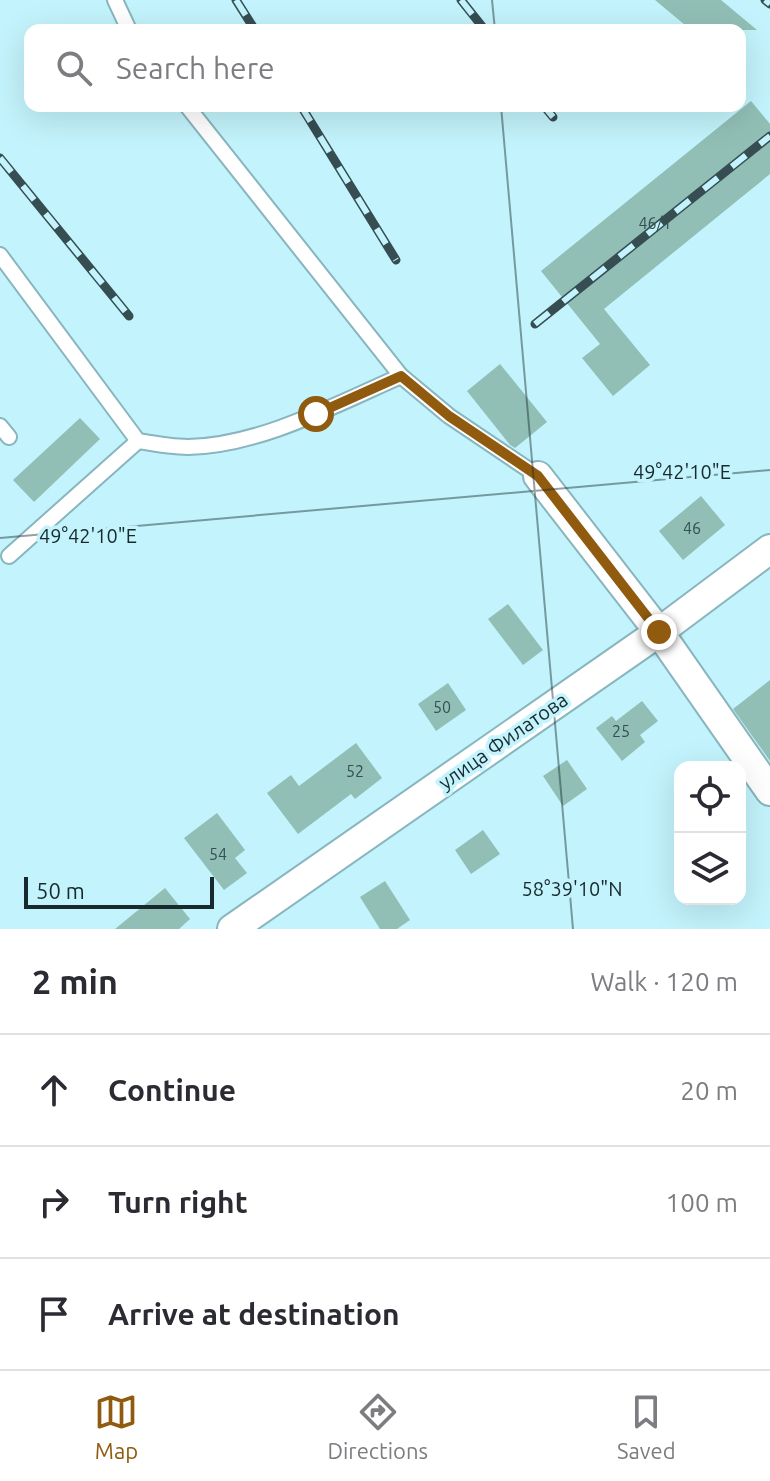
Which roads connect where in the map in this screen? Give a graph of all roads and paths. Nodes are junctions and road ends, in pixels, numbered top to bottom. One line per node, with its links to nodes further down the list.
1 (115, 0): 2 (lane)
2 (126, 24)
3 (192, 112): 5 (lane)
4 (0, 255): 6 (lane)
5 (401, 376): 6 (lane); 7 (lane)
6 (138, 441): 9 (lane)
7 (538, 476): 10 (street)
8 (770, 549): 10 (street, улица Филатова)
9 (9, 556)
10 (659, 632): 11 (street); 12 (street, улица Филатова)
11 (770, 791)
12 (232, 929)

